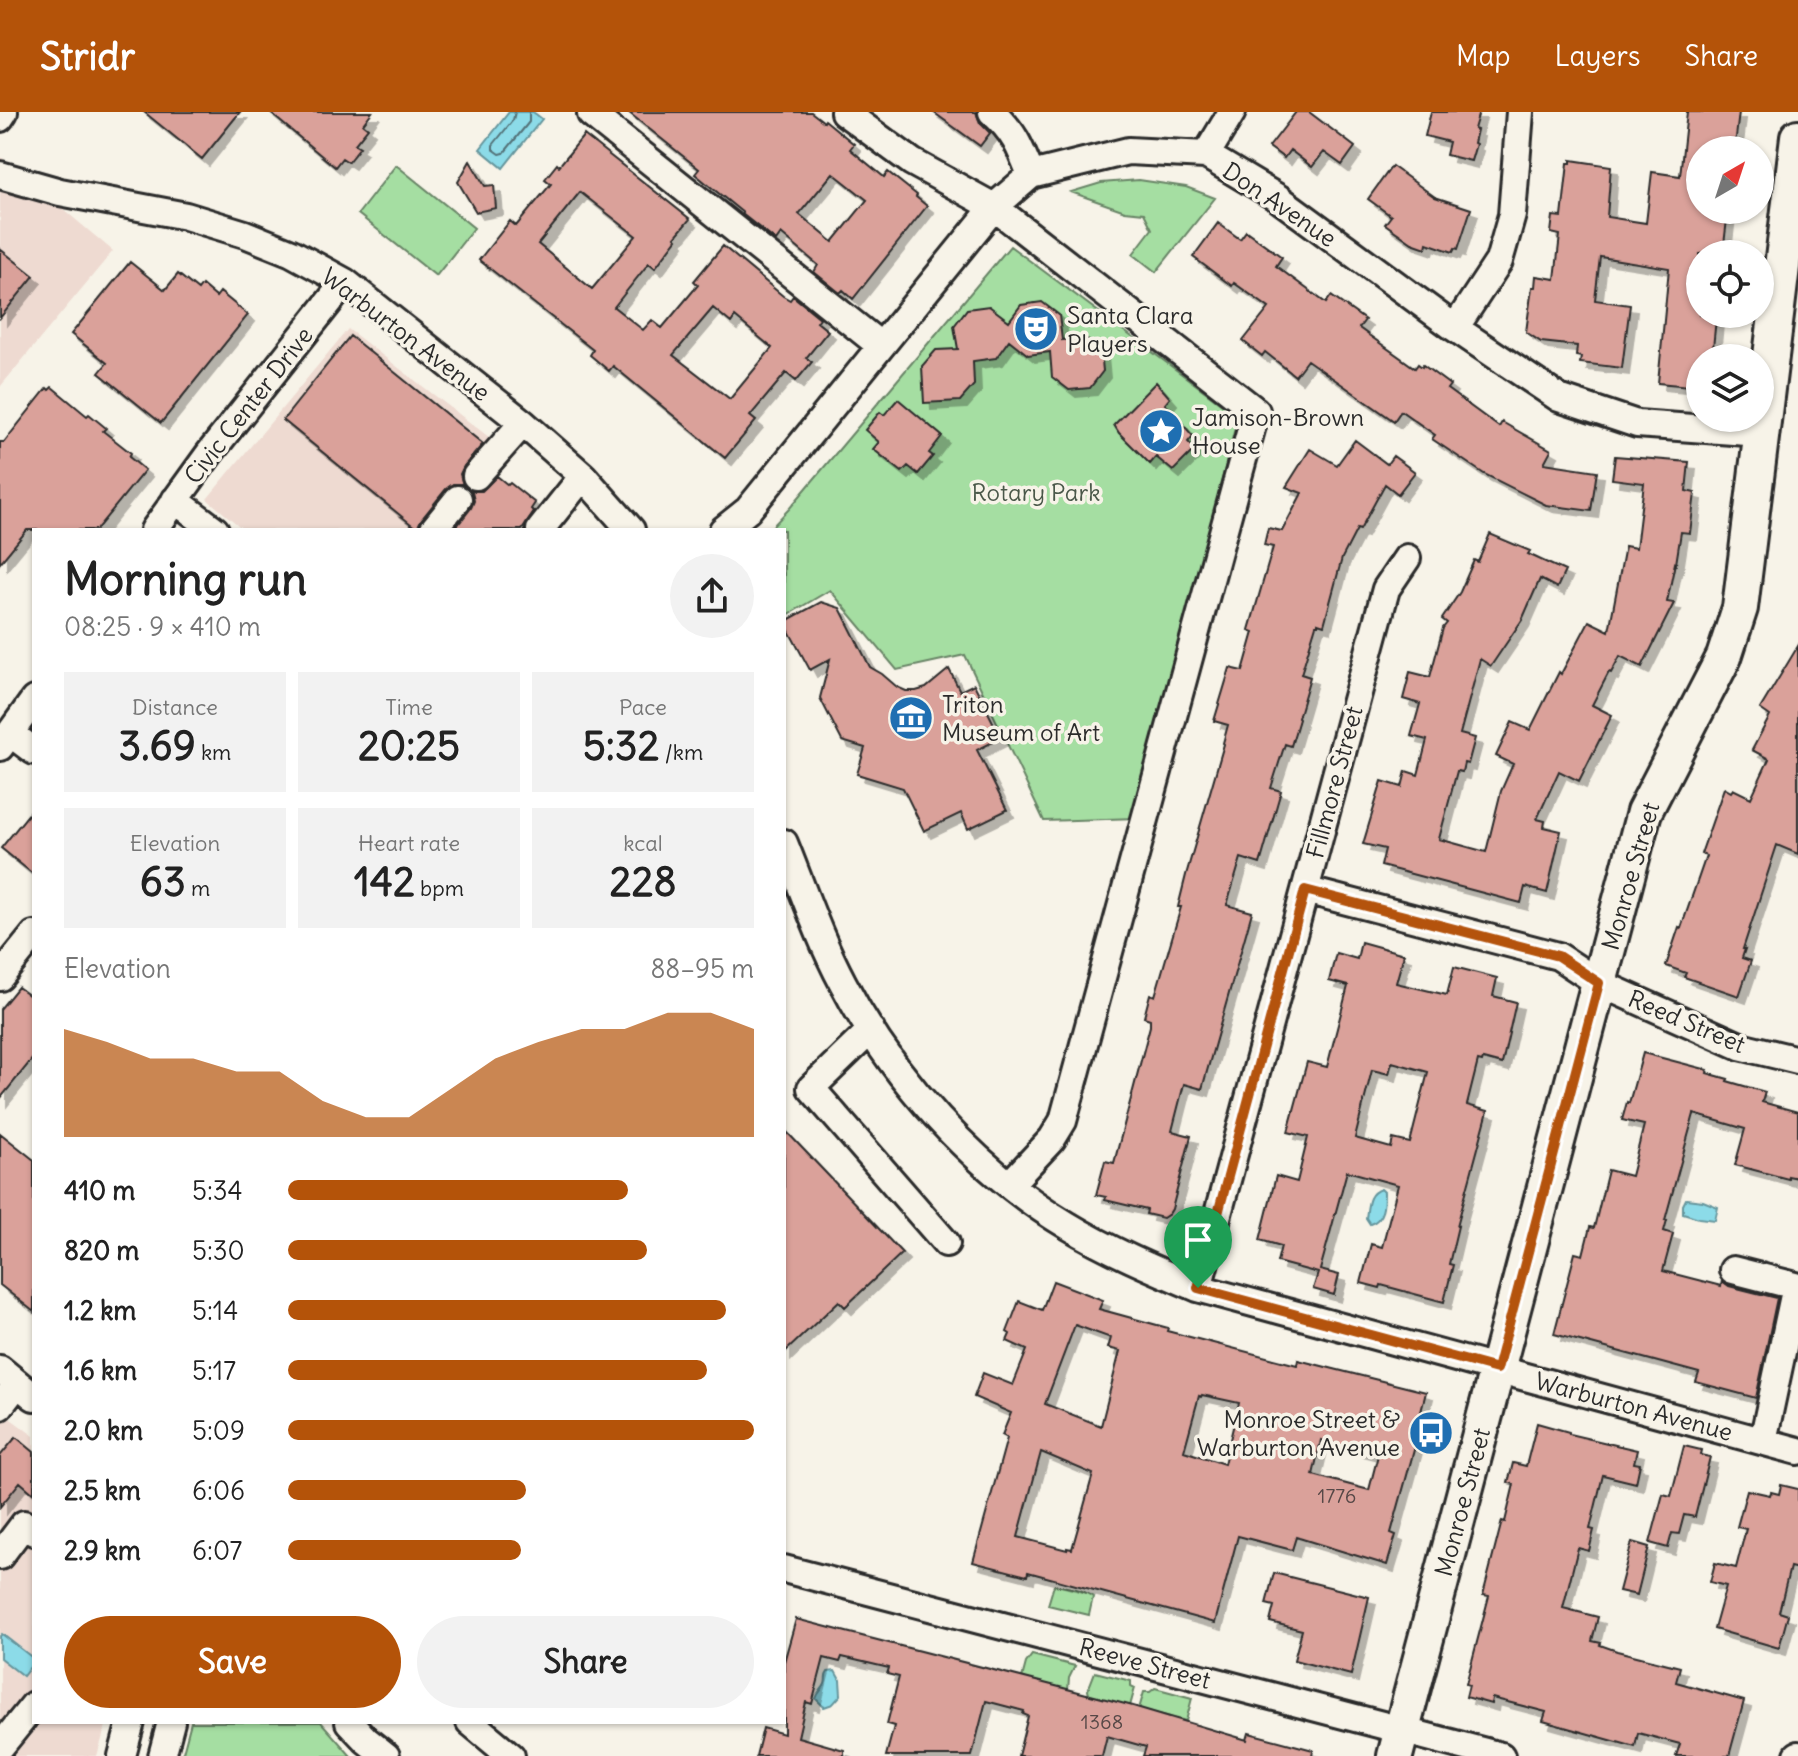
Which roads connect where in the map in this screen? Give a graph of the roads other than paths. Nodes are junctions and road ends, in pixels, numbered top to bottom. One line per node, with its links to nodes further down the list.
1 (4, 112): 7 (street)
2 (844, 112): 12 (street)
3 (992, 112): 11 (street)
4 (1232, 112): 9 (street)
5 (1520, 112): 14 (street)
6 (591, 114): 15 (street)
7 (0, 118)
8 (1798, 137): 17 (main road, Monroe Street)
9 (1206, 155): 11 (street, Don Avenue); 14 (street, Don Avenue)
10 (0, 175): 13 (street, Warburton Avenue)
11 (1031, 175): 12 (street, Don Avenue)
12 (994, 207): 15 (street, Don Avenue); 39 (street)
13 (345, 282): 16 (street, Warburton Avenue); 21 (street, Civic Center Drive)
14 (1455, 328): 17 (street, Don Avenue)
15 (881, 346): 27 (street, Don Avenue)
16 (523, 423): 18 (street); 19 (street, Warburton Avenue)
17 (1761, 433): 36 (main road, Monroe Street)
18 (476, 476)
19 (583, 476): 25 (street); 26 (street, Warburton Avenue)
20 (458, 499): 24 (street)
21 (175, 500): 22 (street, Civic Center Drive); 23 (street)
22 (155, 528)
23 (212, 528)
24 (435, 528)
25 (542, 528)
26 (629, 528)
27 (726, 528)
28 (1407, 558): 33 (street, Fillmore Street)
29 (32, 703): 30 (street)
30 (5, 740): 31 (street)
31 (32, 750)
32 (789, 874): 37 (street, Warburton Avenue)
33 (1305, 890): 36 (street, Reed Street); 42 (street, Fillmore Street)
34 (32, 937): 35 (street)
35 (5, 960)
36 (1599, 983): 38 (street, Reed Street); 43 (main road, Monroe Street)
37 (871, 1030): 39 (street, Warburton Avenue); 40 (street)
38 (1798, 1060)
39 (1010, 1184): 42 (street, Warburton Avenue)
40 (946, 1243)
41 (1733, 1270): 46 (street)
42 (1198, 1288): 43 (street, Warburton Avenue)
43 (1497, 1369): 46 (street, Warburton Avenue); 56 (main road, Monroe Street)
44 (17, 1383): 45 (street)
45 (0, 1406)
46 (1763, 1441): 47 (street, Warburton Avenue)
47 (1798, 1451)
48 (32, 1530): 49 (street)
49 (0, 1556)
50 (787, 1570): 56 (street, Reeve Street)
51 (17, 1713): 57 (street)
52 (130, 1724): 58 (street)
53 (172, 1724): 59 (street)
54 (351, 1724): 60 (street)
55 (472, 1724): 61 (street)
56 (1399, 1743): 62 (street, Reeve Street)
57 (0, 1747)
58 (122, 1756)
59 (162, 1756)
60 (386, 1756)
61 (511, 1756)
62 (1501, 1756)

